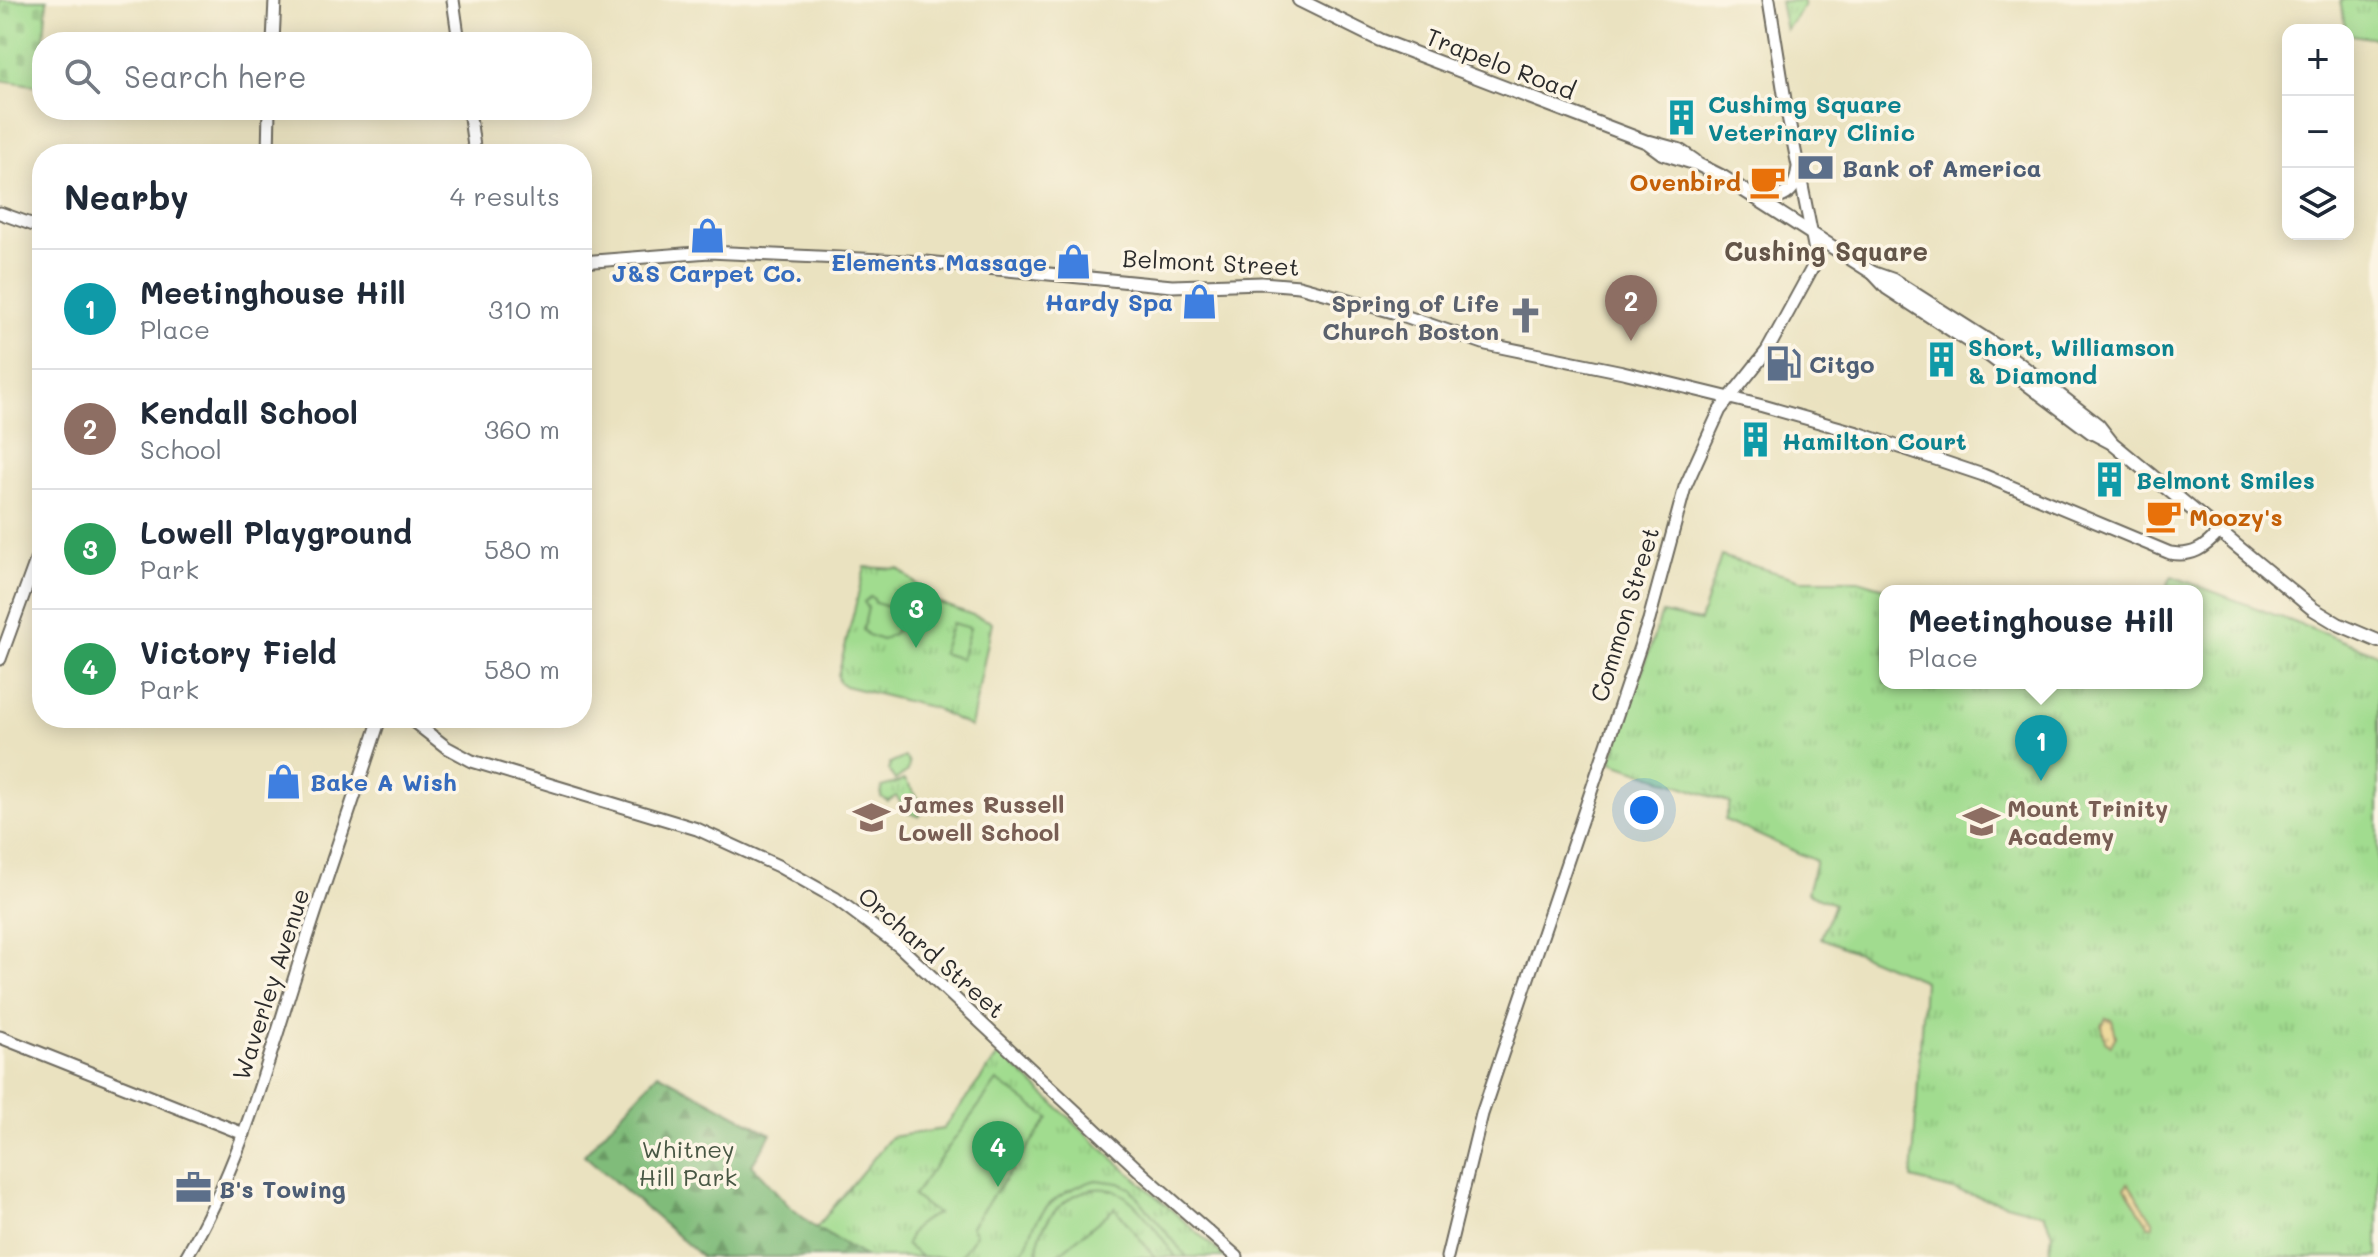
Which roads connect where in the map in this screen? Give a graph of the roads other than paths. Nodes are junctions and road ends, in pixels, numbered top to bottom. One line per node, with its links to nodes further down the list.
1 (275, 0): 5 (main road)
2 (453, 0): 6 (main road)
3 (1299, 0): 12 (main road, Trapelo Road)
4 (1769, 0): 11 (main road, Common Street)
5 (273, 32)
6 (458, 32)
7 (269, 120): 9 (main road)
8 (470, 120): 10 (main road)
9 (268, 144)
10 (474, 144)
11 (1798, 170): 12 (main road); 15 (main road, Common Street)
12 (1758, 198): 15 (main road, Trapelo Road)
13 (0, 213): 14 (main road)
14 (32, 224)
15 (1811, 233): 17 (main road, Common Street); 18 (main road, Trapelo Road)
16 (592, 261): 17 (main road, Belmont Street)
17 (1730, 398): 18 (main road, Belmont Street); 28 (main road, Common Street)
18 (2219, 532): 20 (main road)
19 (32, 571): 21 (main road)
20 (2378, 641)
21 (0, 659)
22 (377, 728): 25 (main road, Waverley Avenue)
23 (422, 728): 27 (main road, Orchard Street)
24 (0, 1037): 25 (main road)
25 (244, 1134): 26 (main road, Waverley Avenue)
26 (186, 1257)
27 (1237, 1257)
28 (1447, 1257)

